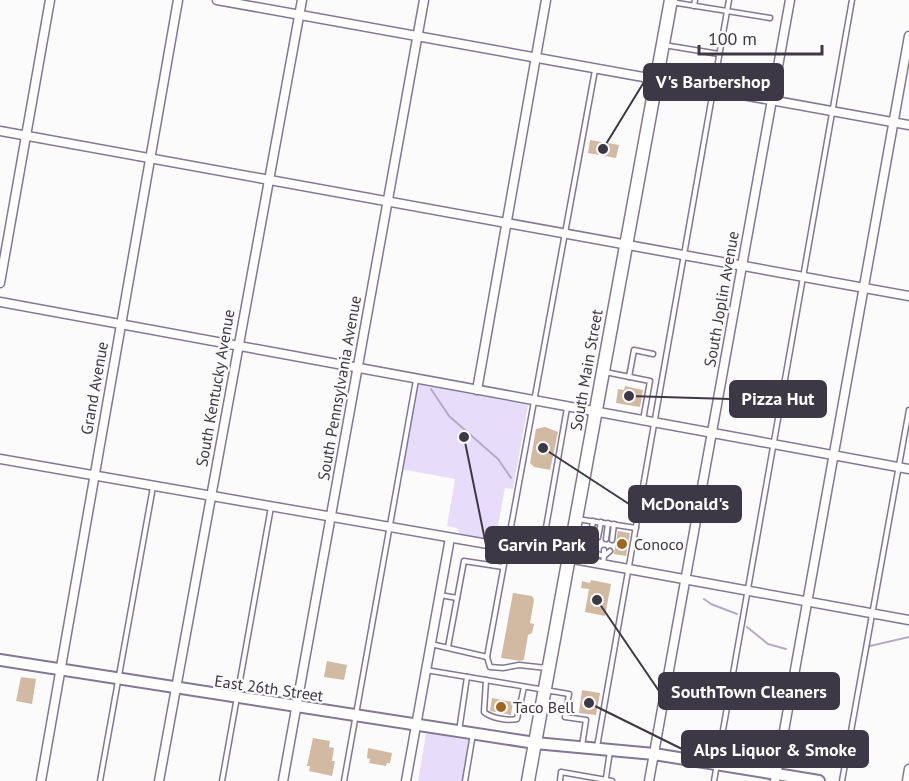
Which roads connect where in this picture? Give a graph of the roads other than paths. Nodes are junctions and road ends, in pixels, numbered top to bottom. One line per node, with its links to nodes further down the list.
1 (50, 0): 29 (street)
2 (178, 0): 30 (street, Grand Avenue)
3 (217, 0): 14 (street)
4 (302, 0): 14 (street, South Kentucky Avenue)
5 (424, 0): 16 (street, South Pennsylvania Avenue)
6 (546, 0): 20 (street)
7 (695, 0): 12 (lane)
8 (729, 0): 13 (lane)
9 (790, 0): 24 (street, South Joplin Avenue)
10 (852, 0): 25 (lane)
11 (671, 1): 12 (lane); 18 (main road, South Main Street)
12 (694, 6): 13 (lane)
13 (727, 10): 15 (lane); 19 (lane)
14 (299, 15): 16 (street); 31 (street, South Kentucky Avenue)
15 (771, 18)
16 (417, 36): 20 (street); 32 (street, South Pennsylvania Avenue)
17 (909, 36): 26 (street)
18 (663, 44): 19 (lane); 22 (main road, South Main Street)
19 (719, 54): 23 (lane)
20 (536, 58): 21 (street); 33 (street)
21 (595, 69): 22 (street); 34 (lane)
22 (656, 80): 23 (street); 35 (main road, South Main Street)
23 (713, 89): 24 (street); 36 (lane)
24 (772, 100): 25 (street); 37 (street, South Joplin Avenue)
25 (832, 111): 26 (street); 38 (lane)
26 (894, 122): 27 (street); 40 (street)
27 (909, 125)
28 (0, 131): 29 (street)
29 (26, 136): 30 (street); 39 (street)
30 (150, 159): 31 (street); 43 (street, Grand Avenue)
31 (268, 180): 32 (street); 44 (street, South Kentucky Avenue)
32 (387, 202): 33 (street); 46 (street, South Pennsylvania Avenue)
33 (507, 224): 34 (street); 50 (street)
34 (566, 234): 35 (street); 51 (lane)
35 (625, 245): 36 (street); 47 (main road, South Main Street)
36 (684, 255): 37 (street); 56 (lane)
37 (742, 266): 38 (street); 57 (street, South Joplin Avenue)
38 (803, 276): 40 (street); 58 (lane)
39 (0, 283)
40 (864, 287): 41 (street); 59 (street)
41 (909, 296)
42 (0, 302): 43 (street)
43 (120, 324): 44 (street); 63 (street, Grand Avenue)
44 (238, 346): 46 (street); 65 (street, South Kentucky Avenue)
45 (653, 354): 48 (lane)
46 (358, 368): 49 (street); 67 (street, South Pennsylvania Avenue)
47 (602, 371): 48 (lane); 54 (main road, South Main Street)
48 (629, 377): 55 (lane)
49 (416, 379): 50 (street); 73 (lane)
50 (477, 390): 51 (street)
51 (536, 401): 52 (street); 81 (lane)
52 (567, 407): 54 (street); 78 (lane)
53 (909, 410): 61 (lane)
54 (595, 412): 55 (street); 68 (main road, South Main Street)
55 (643, 421): 56 (street)
56 (654, 423): 57 (street); 74 (lane)
57 (712, 433): 58 (street); 89 (street, South Joplin Avenue)
58 (773, 444): 59 (street); 90 (lane)
59 (834, 455): 61 (street); 93 (street)
60 (0, 459): 63 (street)
61 (899, 467): 62 (street); 94 (lane)
62 (909, 469)
63 (95, 476): 64 (street); 101 (street, Grand Avenue)
64 (153, 486): 65 (street); 104 (lane)
65 (211, 496): 66 (street); 107 (street, South Kentucky Avenue)
66 (271, 507): 67 (street); 109 (lane)
67 (331, 518): 73 (street); 110 (street, South Pennsylvania Avenue)
68 (575, 518): 69 (lane); 78 (main road, South Main Street)
69 (593, 521): 70 (lane); 75 (lane)
70 (601, 522): 71 (lane); 76 (lane)
71 (608, 523): 72 (lane); 79 (lane)
72 (614, 524): 74 (lane); 80 (lane)
73 (390, 528): 77 (street); 111 (lane)
74 (636, 528): 88 (lane)
75 (591, 536)
76 (598, 537)
77 (450, 538): 81 (street); 91 (street)
78 (572, 538): 85 (main road, South Main Street)
79 (606, 539)
80 (612, 540)
81 (507, 548): 85 (street); 87 (lane)
82 (589, 548): 86 (lane)
83 (604, 550): 86 (lane)
84 (610, 551): 86 (lane)
85 (568, 558): 86 (street); 100 (main road, South Main Street)
86 (603, 560): 88 (street)
87 (504, 567): 92 (lane); 98 (lane)
88 (628, 569): 89 (street); 117 (lane)
89 (686, 580): 90 (street); 119 (street, South Joplin Avenue)
90 (747, 591): 93 (street); 120 (lane)
91 (439, 595): 92 (lane); 96 (street)
92 (457, 598): 97 (lane)
93 (807, 603): 94 (street); 124 (street)
94 (871, 614): 95 (street); 139 (lane)
95 (909, 620)
96 (431, 644): 97 (lane); 102 (street)
97 (448, 647): 98 (lane)
98 (487, 657): 100 (lane)
99 (0, 660): 101 (street, East 26th Street)
100 (548, 668): 108 (main road, South Main Street)
101 (61, 670): 104 (street, East 26th Street); 125 (street, Grand Avenue)
102 (426, 670): 103 (lane); 112 (street)
103 (467, 677): 105 (lane); 113 (lane)
104 (118, 680): 107 (street, East 26th Street); 126 (lane)
105 (486, 680): 106 (lane); 106 (lane)
106 (524, 687): 108 (lane)
107 (176, 689): 109 (street, East 26th Street); 127 (street, South Kentucky Avenue)
108 (544, 690): 115 (main road, South Main Street); 116 (lane)
109 (237, 698): 110 (street, East 26th Street); 128 (lane)
110 (297, 706): 111 (street, East 26th Street); 129 (street, South Pennsylvania Avenue)
111 (356, 716): 112 (street, East 26th Street); 130 (lane)
112 (416, 725): 113 (street, East 26th Street); 131 (street)
113 (459, 732): 114 (street, East 26th Street)
114 (474, 734): 115 (street, East 26th Street); 132 (lane)
115 (535, 743): 116 (street, East 26th Street); 133 (main road, South Main Street)
116 (581, 747): 117 (street, East 26th Street)
117 (597, 749): 118 (street, East 26th Street)
118 (610, 750): 119 (street, East 26th Street); 123 (lane)
119 (654, 754): 120 (street, East 26th Street); 136 (street, South Joplin Avenue)
120 (717, 764): 124 (street, East 26th Street); 137 (lane)
121 (909, 769): 140 (street)
122 (587, 778): 123 (lane); 134 (lane)
123 (606, 778): 135 (lane)
124 (775, 778): 138 (street, East 26th Street)
125 (41, 781)
126 (100, 781)
127 (159, 781)
128 (222, 781)
129 (284, 781)
130 (344, 781)
131 (406, 781)
132 (465, 781)
133 (528, 781)
134 (560, 781)
135 (612, 781)
136 (649, 781)
137 (714, 781)
138 (819, 781)
139 (842, 781)
140 (907, 781)

